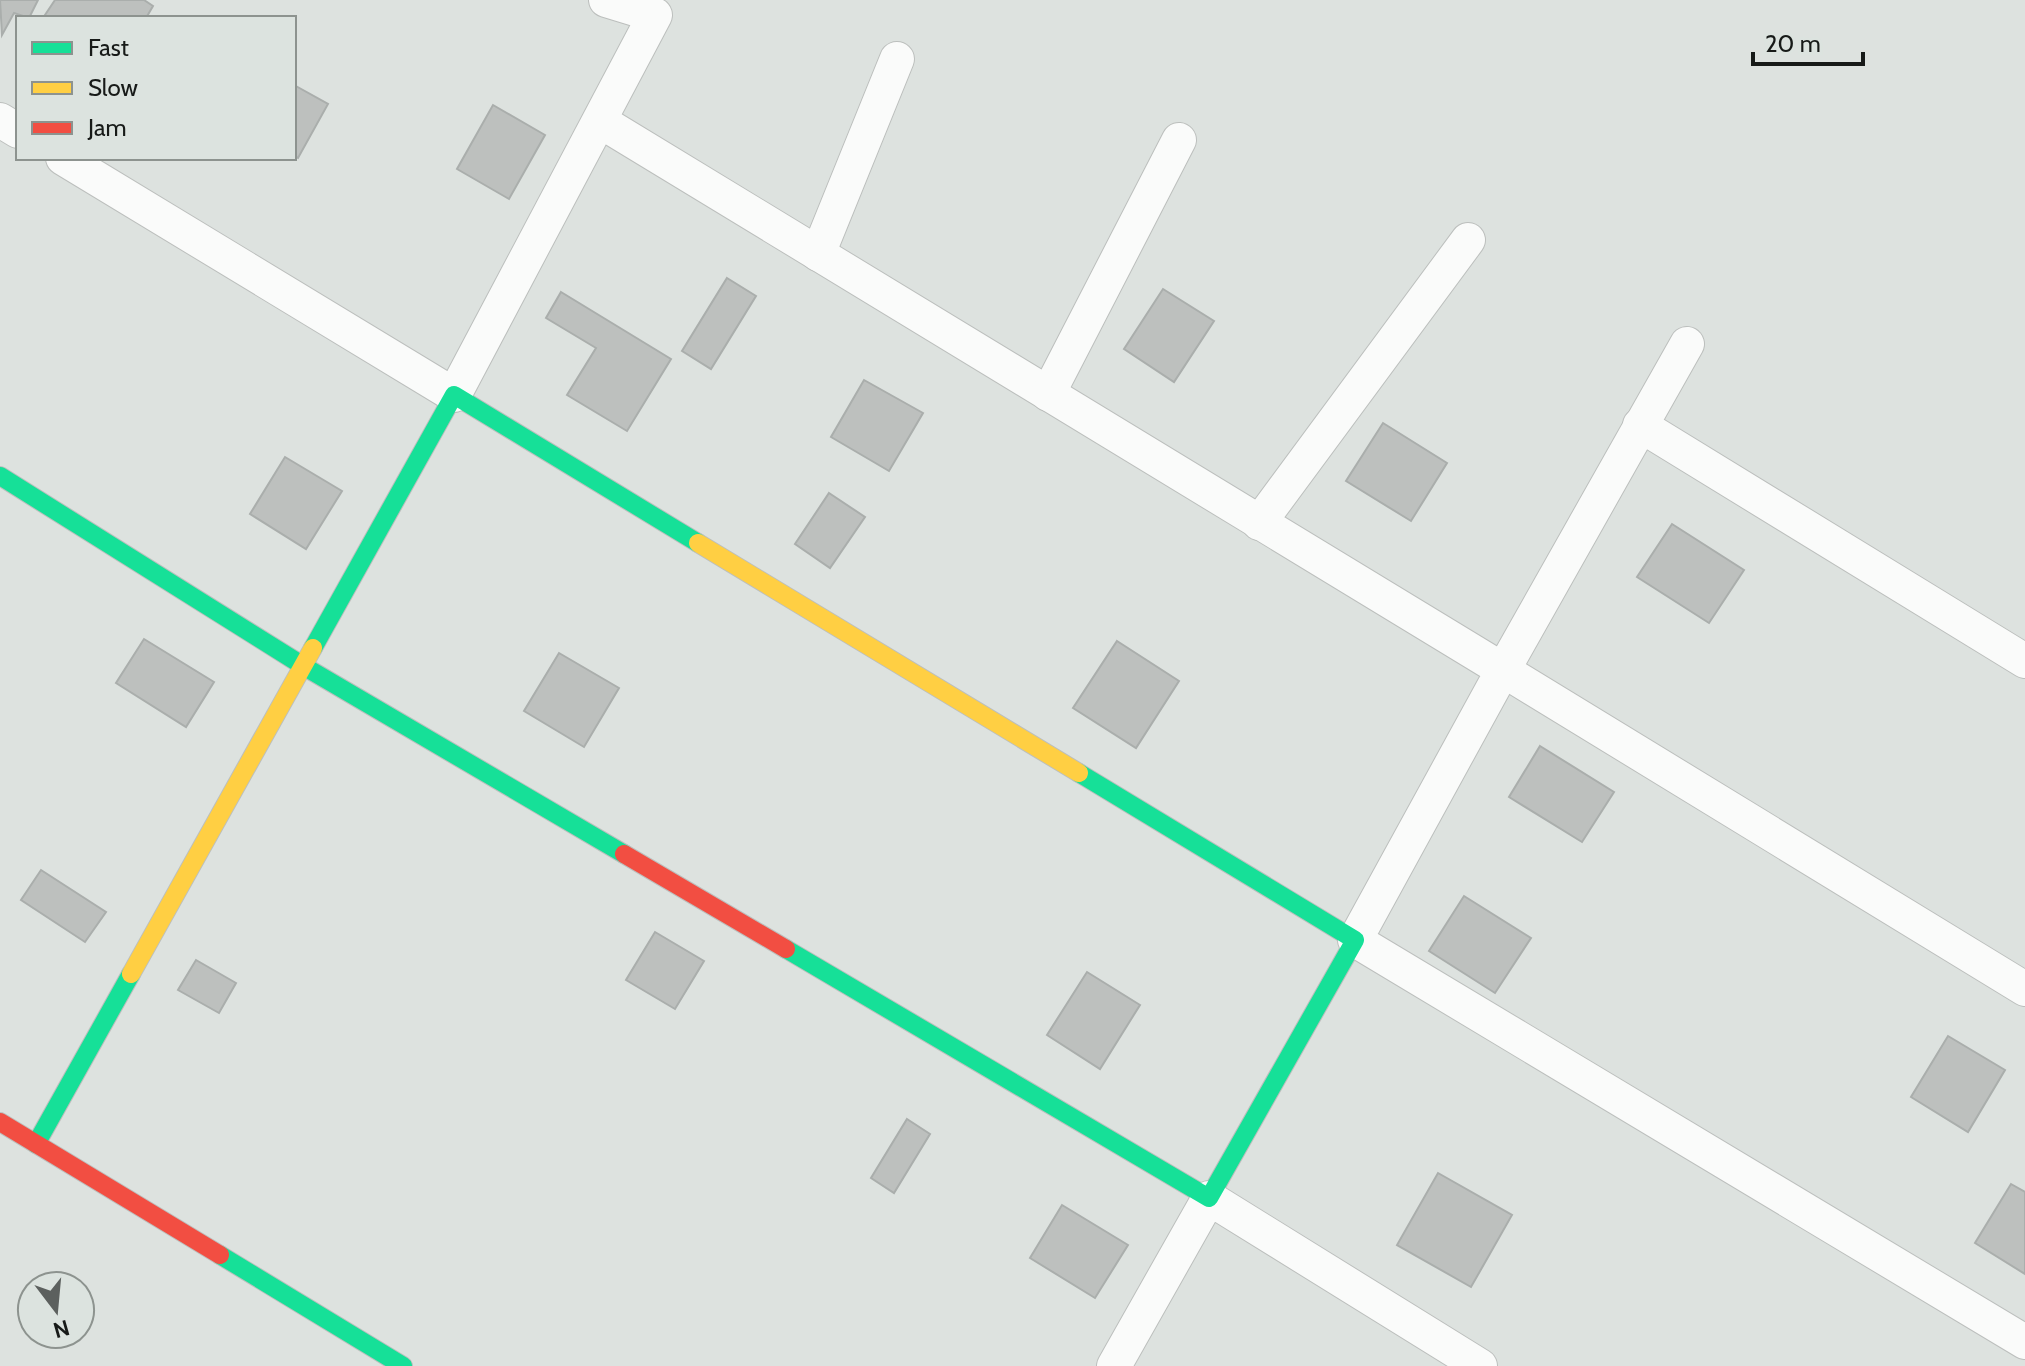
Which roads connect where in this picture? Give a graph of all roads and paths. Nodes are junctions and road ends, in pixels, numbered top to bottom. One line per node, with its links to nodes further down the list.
1 (606, 0): 3 (street)
2 (897, 59): 7 (street)
3 (600, 121): 7 (street); 10 (street)
4 (1179, 140): 9 (street)
5 (66, 160): 10 (street)
6 (1468, 240): 13 (street)
7 (818, 254): 9 (street)
8 (1687, 344): 11 (street)
9 (1048, 394): 13 (street)
10 (454, 395): 15 (street); 17 (street)
11 (1640, 425): 14 (street); 16 (street)
12 (0, 476): 15 (street)
13 (1259, 523): 16 (street)
14 (2025, 661)
15 (305, 667): 20 (street); 21 (street)
16 (1503, 670): 17 (street); 18 (street)
17 (1355, 940): 21 (street); 22 (street)
18 (2025, 989)
19 (0, 1122): 20 (street)
20 (36, 1144): 23 (street)
21 (1209, 1198): 24 (street); 25 (street)
22 (2025, 1342)
23 (403, 1366)
24 (1114, 1366)
25 (1480, 1366)

